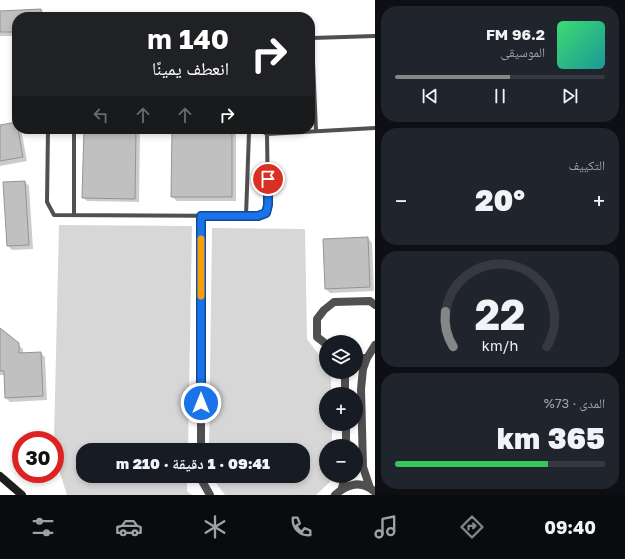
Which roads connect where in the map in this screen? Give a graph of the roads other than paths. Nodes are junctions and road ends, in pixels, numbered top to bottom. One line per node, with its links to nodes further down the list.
1 (375, 36): 2 (lane)
2 (315, 38)
3 (315, 108): 5 (lane)
4 (375, 128): 5 (lane)
5 (316, 131)
6 (48, 134): 10 (lane)
7 (74, 134): 10 (lane)
8 (249, 134): 12 (lane)
9 (267, 134): 12 (lane)
10 (74, 215): 11 (lane)
11 (201, 216): 12 (lane); 18 (street)
12 (246, 216)
13 (375, 305): 14 (street)
14 (319, 338)
15 (375, 345): 17 (street)
16 (363, 358): 17 (street)
17 (367, 358): 23 (street)
18 (201, 443)
19 (0, 476): 24 (main road)
20 (203, 483): 25 (street)
21 (343, 483): 22 (street)
22 (342, 488): 23 (street); 26 (street)
23 (372, 490)
24 (22, 495)
25 (210, 495)
26 (336, 495)

